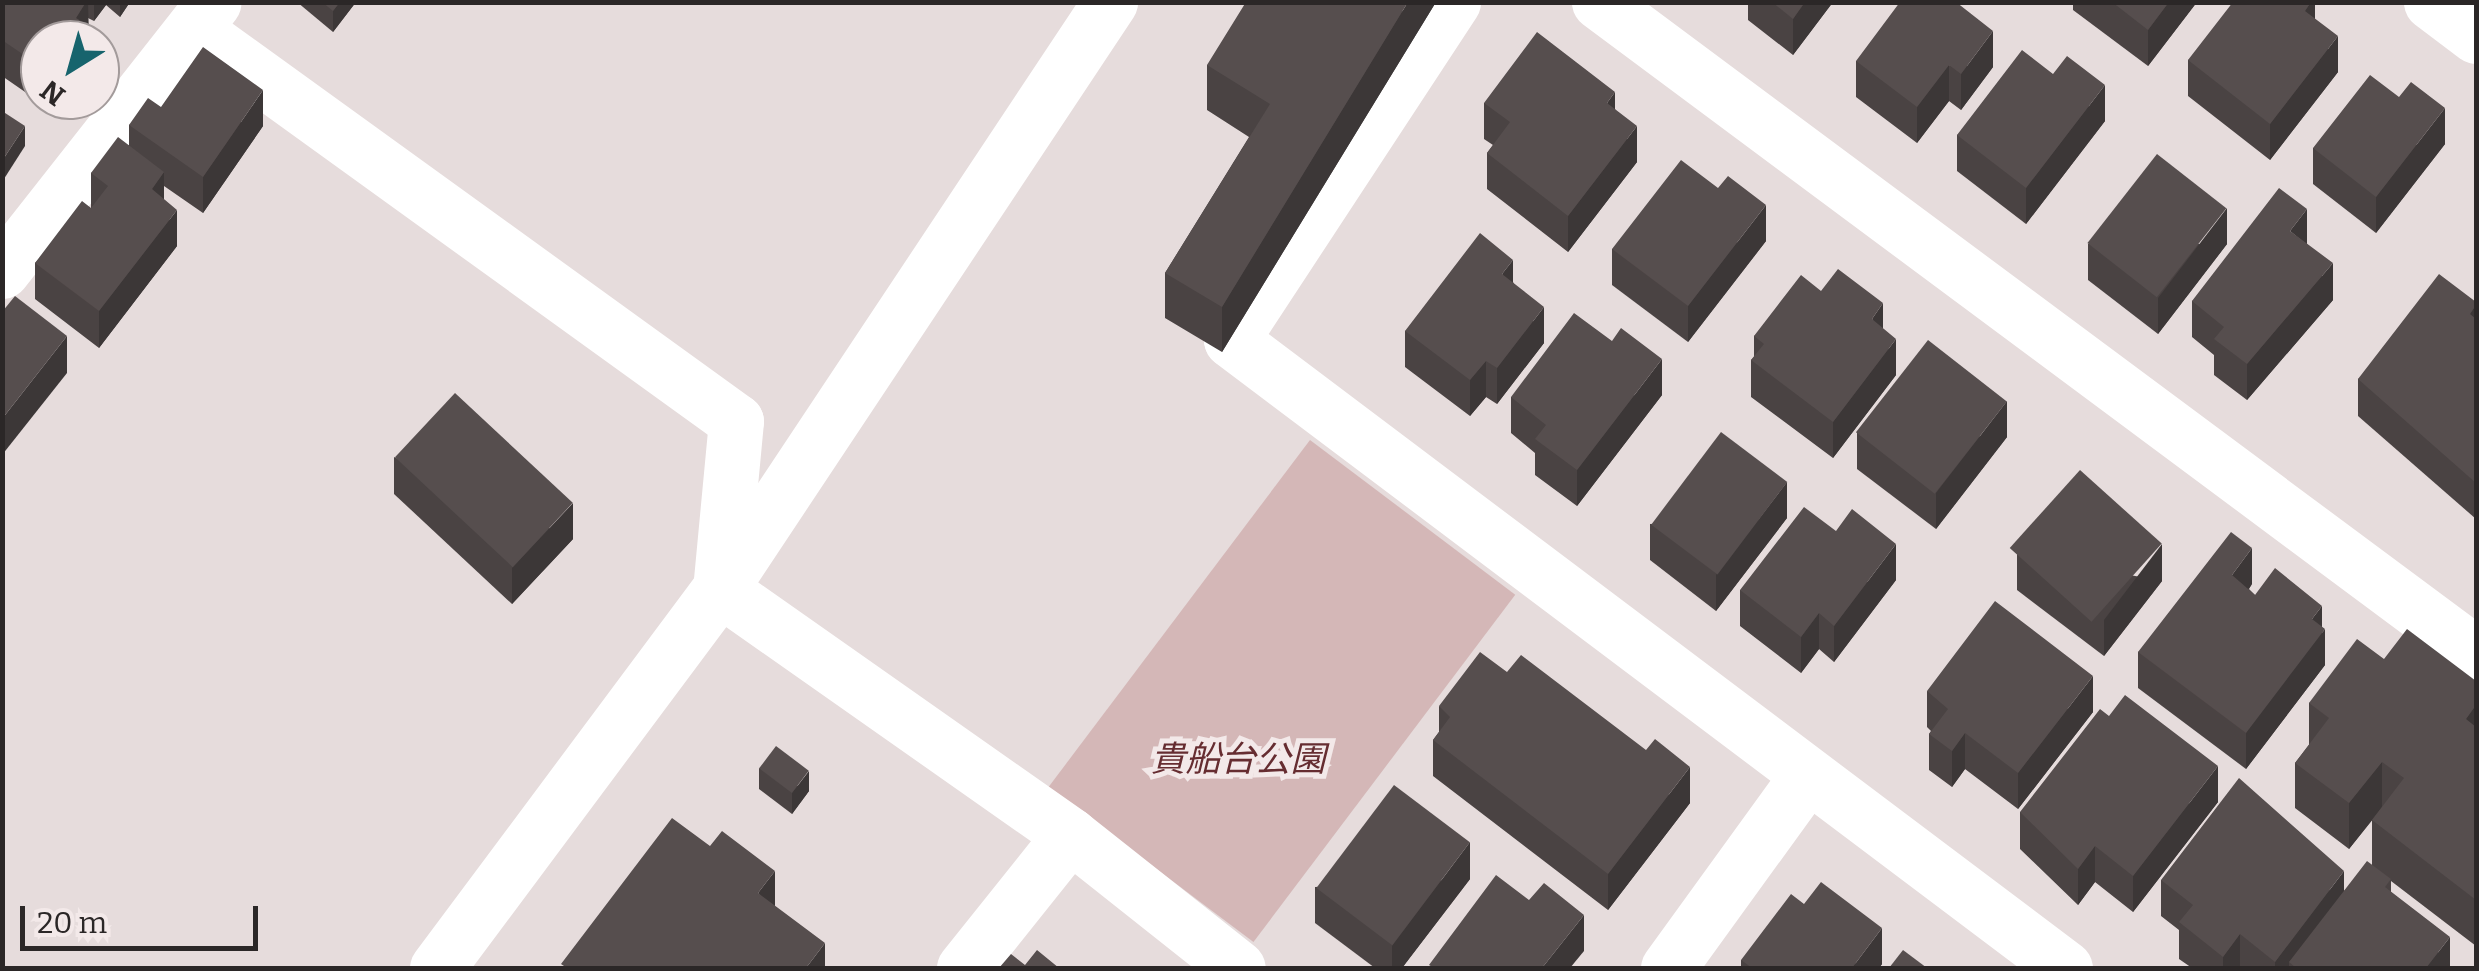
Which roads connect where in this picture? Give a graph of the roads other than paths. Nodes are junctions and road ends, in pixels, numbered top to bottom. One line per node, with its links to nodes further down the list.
1 (1110, 2): 8 (street)
2 (1453, 2): 10 (street)
3 (1599, 2): 9 (street)
4 (2431, 2): 6 (street)
5 (205, 16): 7 (street); 8 (street)
6 (2476, 36)
7 (2, 271)
8 (720, 590): 11 (street); 12 (street)
9 (2476, 654)
10 (1805, 779): 15 (street); 16 (street)
11 (1070, 835): 13 (street); 14 (street)
12 (437, 968)
13 (964, 968)
14 (1238, 968)
15 (1668, 968)
16 (2066, 968)

